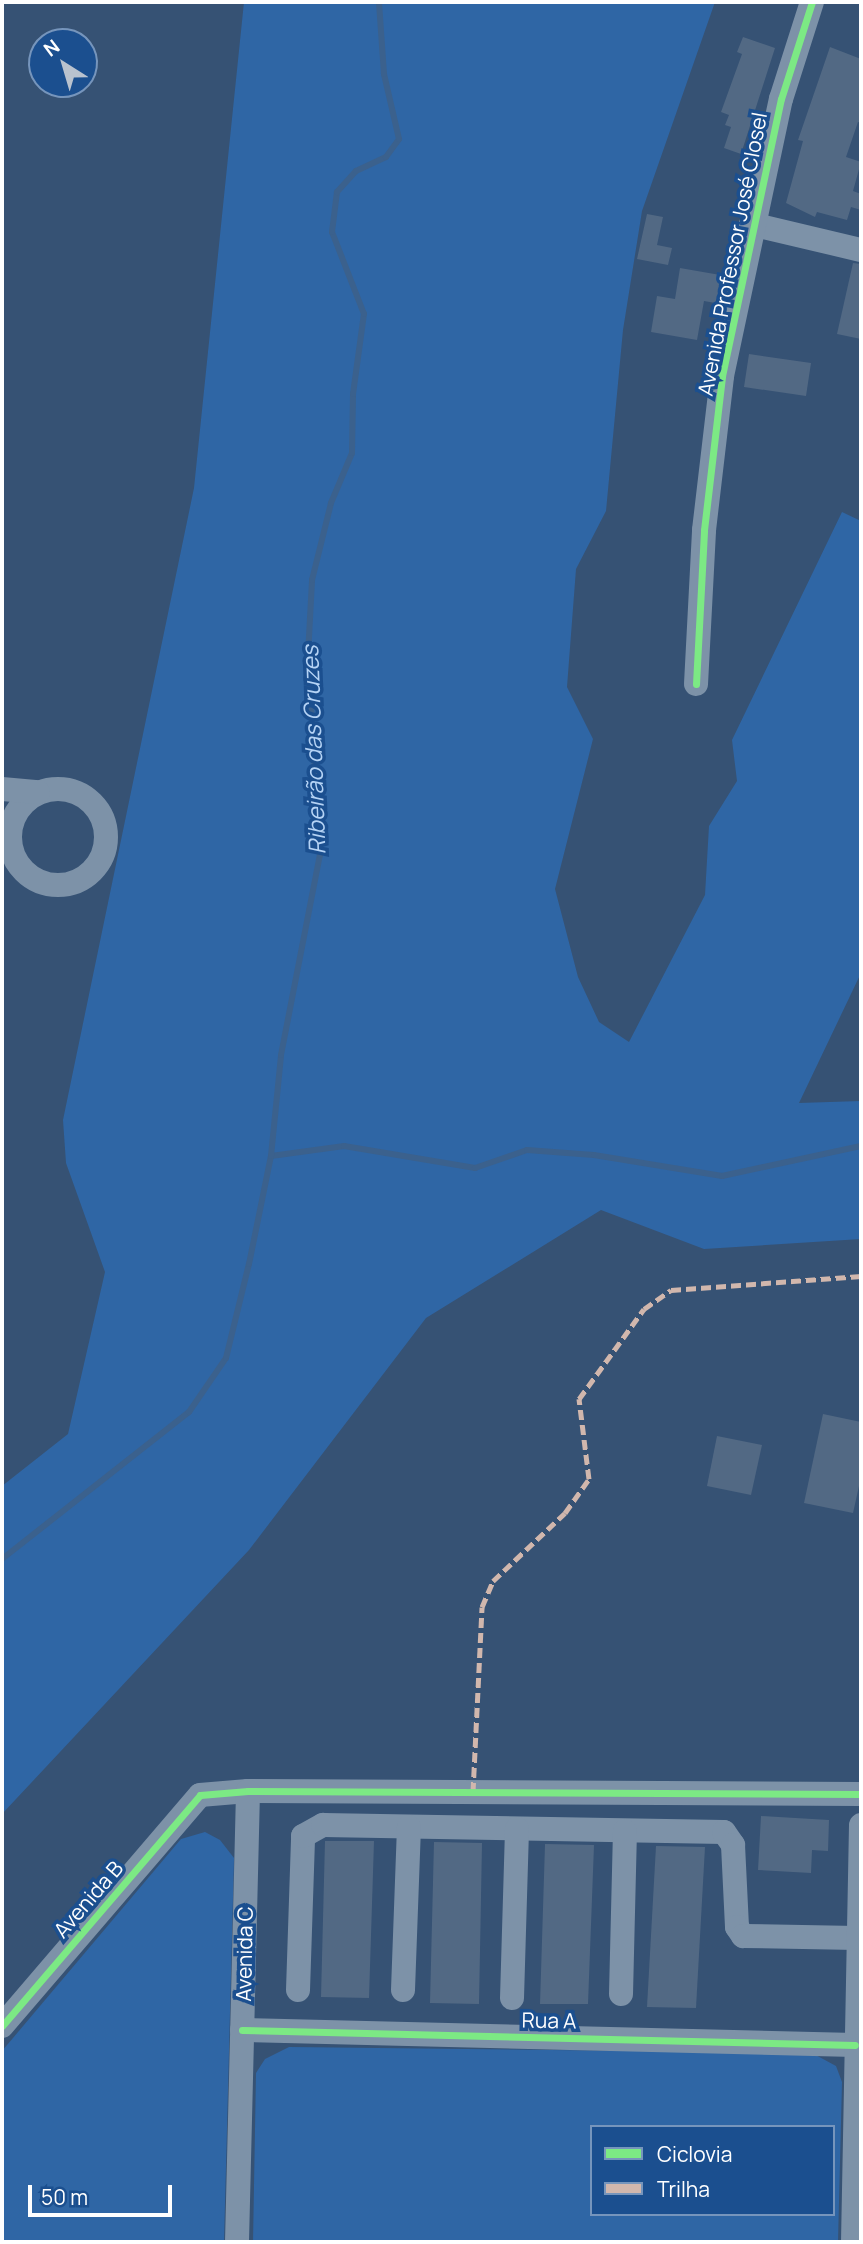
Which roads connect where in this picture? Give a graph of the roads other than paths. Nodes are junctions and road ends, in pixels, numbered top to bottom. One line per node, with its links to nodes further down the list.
1 (812, 2): 2 (street, Avenida Professor José Closel)
2 (751, 224): 3 (street); 4 (street, Avenida Professor José Closel)
3 (861, 250)
4 (696, 684)
5 (2, 789): 6 (street)
6 (38, 792): 7 (street); 7 (street)
7 (10, 859)
8 (248, 1791): 9 (street); 19 (street, Avenida B); 20 (street, Avenida C)
9 (861, 1794)
10 (861, 1825): 14 (street)
11 (409, 1827): 12 (street); 15 (street); 16 (street)
12 (517, 1829): 13 (street); 18 (street)
13 (625, 1831): 14 (street); 17 (street)
14 (858, 1938): 21 (street)
15 (298, 1990)
16 (403, 1990)
17 (621, 1994)
18 (512, 1998)
19 (2, 2026)
20 (242, 2030): 21 (street, Rua A); 22 (street, Avenida C)
21 (855, 2045): 23 (street)
22 (237, 2242)
23 (853, 2242)

